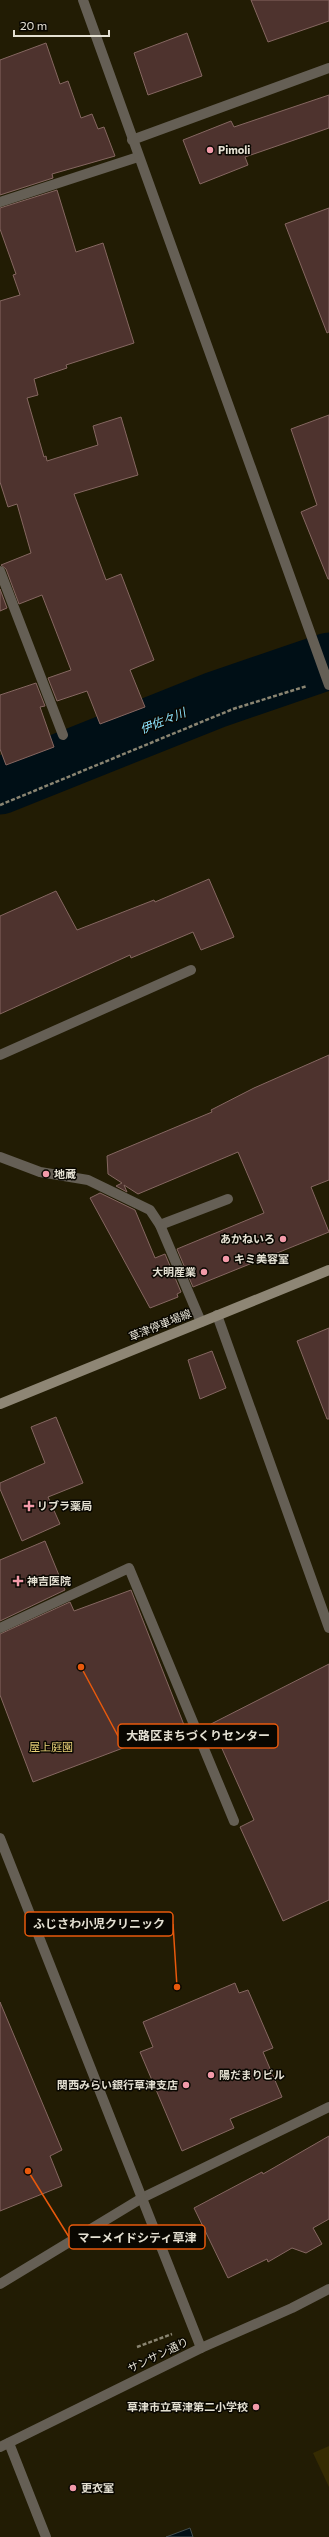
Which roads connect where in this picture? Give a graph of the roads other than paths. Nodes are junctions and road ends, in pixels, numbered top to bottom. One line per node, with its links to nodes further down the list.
1 (83, 0): 3 (street)
2 (329, 68): 3 (street)
3 (132, 140): 4 (street)
4 (138, 157): 5 (street); 7 (street)
5 (0, 202)
6 (0, 570): 8 (street)
7 (328, 682)
8 (63, 735)
9 (191, 970): 10 (street)
10 (0, 1055)
11 (0, 1157): 13 (street)
12 (228, 1200): 13 (street)
13 (160, 1225): 16 (street)
14 (329, 1270): 15 (main road, 草津停車場線)
15 (216, 1315): 16 (main road, 草津停車場線); 19 (street)
16 (201, 1322): 17 (main road, 草津停車場線)
17 (0, 1404)
18 (0, 1628): 20 (street)
19 (329, 1628)
20 (234, 1821)
21 (0, 1838): 23 (street)
22 (329, 2107): 23 (street)
23 (142, 2198): 24 (street); 26 (street)
24 (0, 2284)
25 (329, 2289): 26 (street, サンサン通り)
26 (201, 2348): 27 (street, サンサン通り)
27 (5, 2445): 28 (street)
28 (46, 2537)

